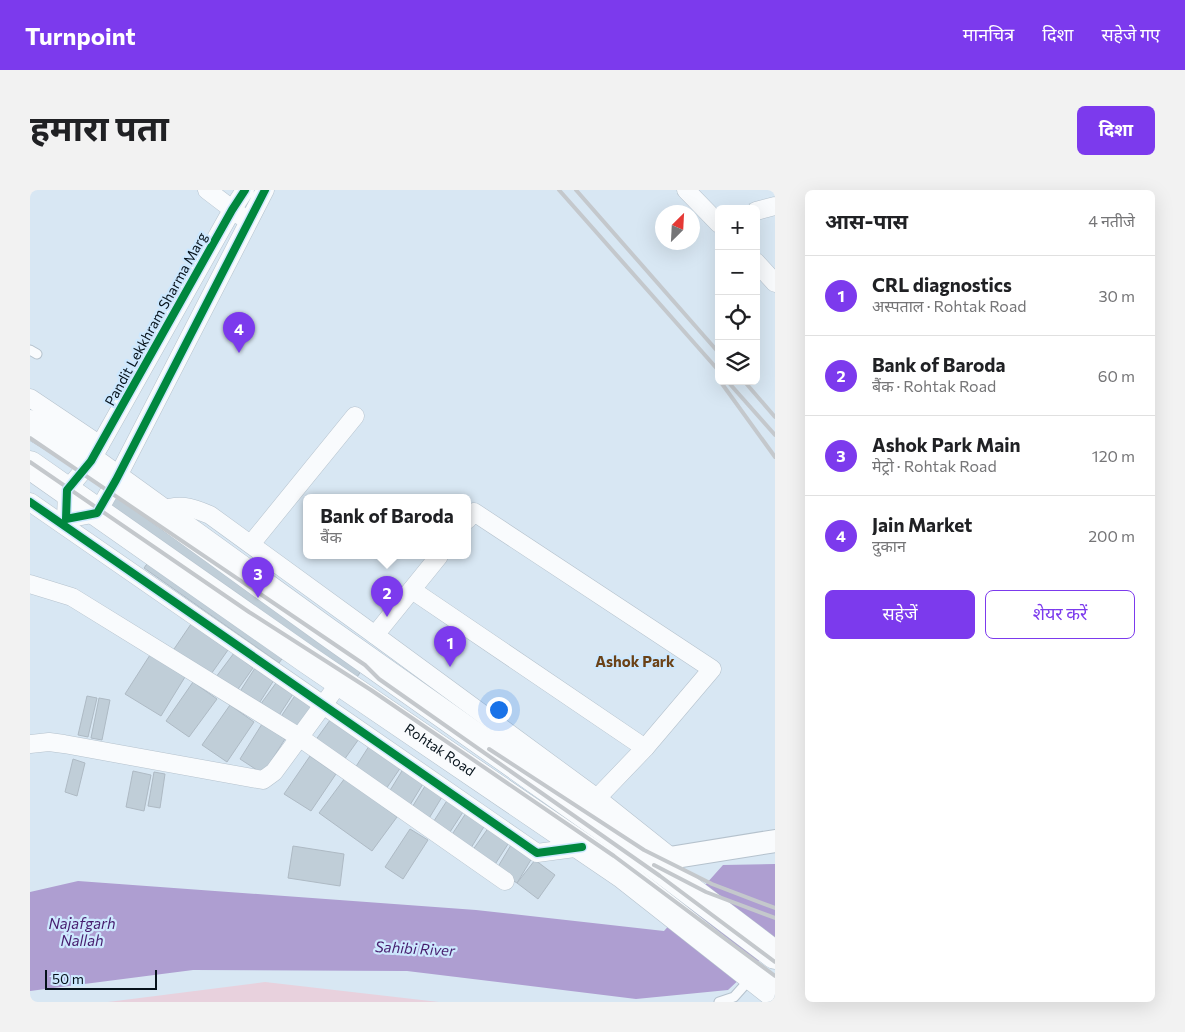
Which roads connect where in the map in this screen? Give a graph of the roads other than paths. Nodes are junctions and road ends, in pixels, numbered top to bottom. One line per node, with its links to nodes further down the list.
1 (207, 190): 6 (street)
2 (245, 190): 6 (street, Pandit Lekkhram Sharma Marg)
3 (265, 190): 9 (street)
4 (686, 190): 8 (street)
5 (775, 206): 7 (street)
6 (232, 210): 9 (street); 15 (street, Pandit Lekkhram Sharma Marg)
7 (760, 210)
8 (715, 219)
9 (248, 221): 17 (street)
10 (760, 266): 11 (street)
11 (775, 283)
12 (30, 398): 15 (street)
13 (355, 416): 24 (street)
14 (30, 424): 15 (main road)
15 (96, 453): 17 (main road); 18 (street, Pandit Lekkhram Sharma Marg)
16 (30, 465): 18 (main road)
17 (116, 480): 20 (main road); 21 (street)
18 (67, 490): 21 (main road, Rohtak Road); 23 (street)
19 (30, 502): 23 (street)
20 (159, 511): 24 (street); 37 (main road)
21 (97, 513): 23 (street); 29 (main road, Rohtak Road)
22 (471, 515): 33 (street)
23 (64, 521): 30 (street)
24 (251, 544): 28 (street)
25 (437, 559): 27 (street)
26 (30, 584): 31 (street)
27 (412, 590): 28 (street); 33 (street)
28 (375, 636): 34 (street)
29 (340, 682): 30 (street); 36 (main road, Rohtak Road)
30 (324, 704): 31 (street); 36 (street)
31 (300, 737): 32 (street); 38 (street)
32 (30, 744)
33 (645, 748): 34 (street)
34 (597, 798): 37 (street)
35 (775, 841): 37 (street)
36 (582, 847): 40 (main road, Rohtak Road)
37 (661, 859): 39 (main road)
38 (505, 881)
39 (774, 955)
40 (752, 976): 41 (main road, Rohtak Road); 42 (lane)
41 (775, 994)
42 (719, 1002)

